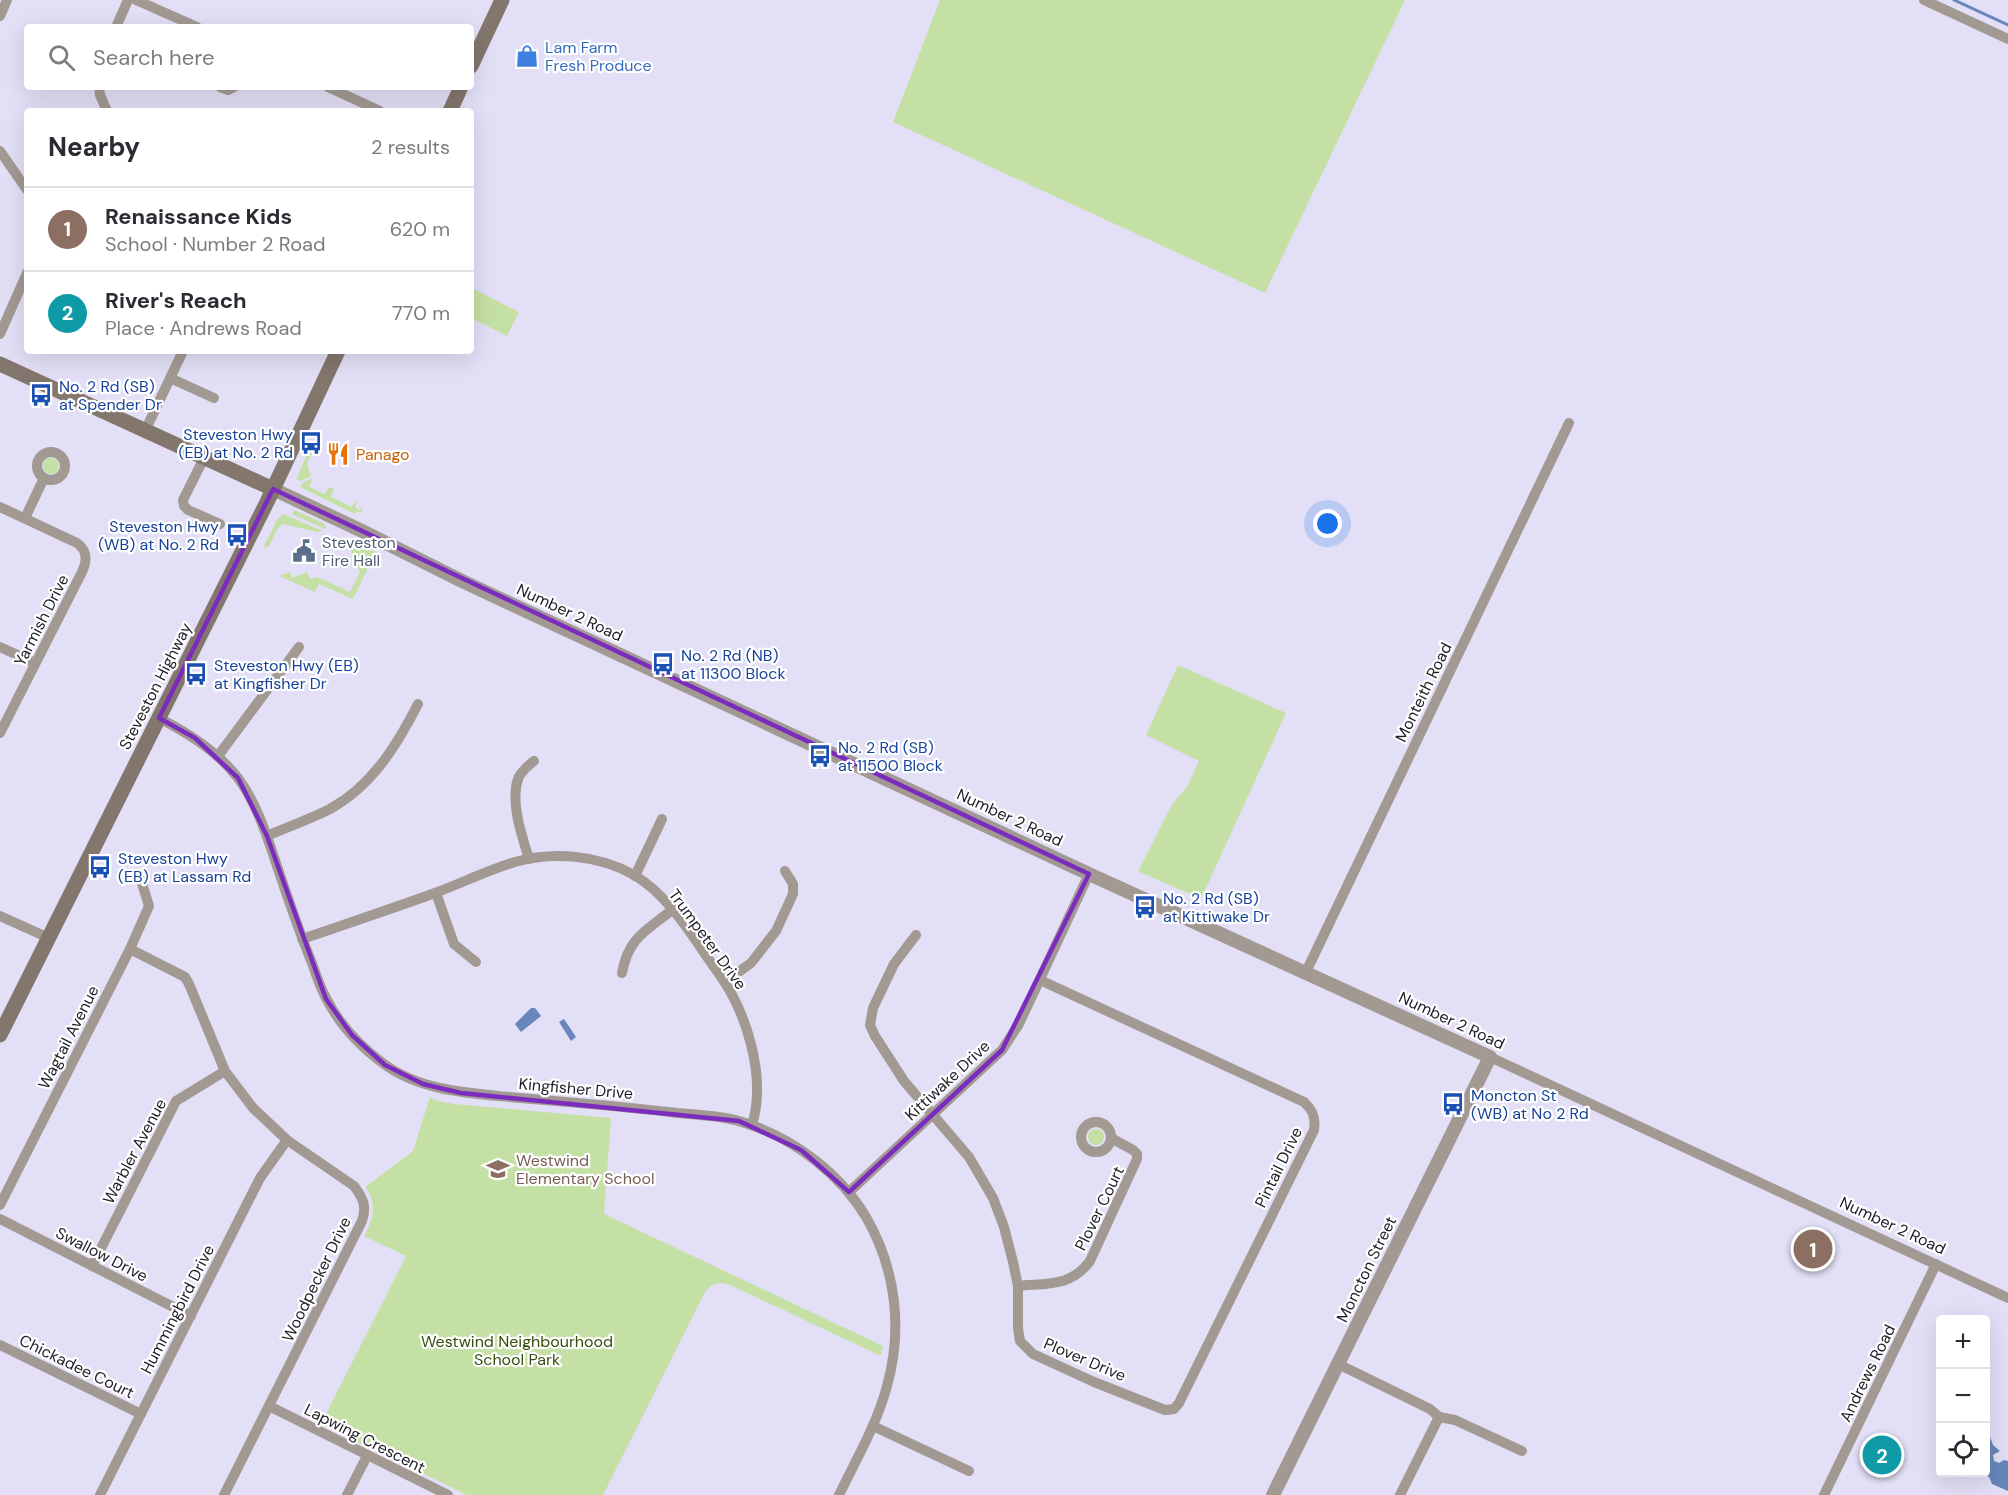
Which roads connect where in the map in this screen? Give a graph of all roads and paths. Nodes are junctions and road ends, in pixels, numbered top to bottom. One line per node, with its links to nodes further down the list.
1 (7, 0): 6 (street)
2 (129, 0): 7 (street)
3 (136, 0): 8 (street)
4 (502, 0): 10 (main road)
5 (1924, 0): 9 (street)
6 (0, 16)
7 (117, 24)
8 (190, 24)
9 (2008, 39)
10 (474, 60)
11 (99, 90): 15 (street)
12 (332, 90): 14 (street)
13 (460, 90): 16 (main road)
14 (355, 106)
15 (106, 108)
16 (451, 108)
17 (0, 151): 18 (street)
18 (24, 186)
19 (24, 282): 20 (street)
20 (0, 334)
21 (182, 354): 24 (street)
22 (337, 354): 30 (main road, Steveston Highway)
23 (0, 364): 27 (main road, Number 2 Road)
24 (170, 378): 25 (street); 27 (street)
25 (214, 398)
26 (1569, 423): 58 (street, Monteith Road)
27 (145, 430): 28 (main road, Number 2 Road)
28 (204, 458): 30 (main road, Number 2 Road); 33 (street)
29 (44, 478): 32 (street)
30 (273, 489): 38 (main road, Steveston Highway); 46 (street, Number 2 Road)
31 (0, 507): 32 (street)
32 (25, 518): 36 (street, Yarmish Drive)
33 (220, 524)
34 (0, 646): 36 (street)
35 (299, 647): 40 (street)
36 (35, 663): 39 (street, Yarmish Drive)
37 (418, 704): 43 (street)
38 (159, 718): 40 (street, Kingfisher Drive); 53 (main road, Steveston Highway)
39 (0, 733)
40 (218, 756): 43 (street, Kingfisher Drive)
41 (534, 761): 44 (street)
42 (662, 819): 47 (street)
43 (267, 836): 54 (street, Kingfisher Drive)
44 (529, 859): 47 (street, Trumpeter Drive); 49 (street, Trumpeter Drive)
45 (785, 871): 60 (street)
46 (1089, 874): 58 (street, Number 2 Road); 59 (street, Kittiwake Drive)
47 (635, 876): 50 (street, Trumpeter Drive)
48 (141, 879): 55 (street, Wagtail Avenue)
49 (436, 893): 54 (street, Trumpeter Drive); 56 (street)
50 (672, 910): 57 (street); 60 (street, Trumpeter Drive)
51 (0, 916): 53 (street)
52 (916, 935): 64 (street, Plover Drive)
53 (49, 939): 61 (main road, Steveston Highway)
54 (302, 939): 65 (street, Kingfisher Drive)
55 (130, 949): 63 (street, Woodpecker Drive); 69 (street, Wagtail Avenue)
56 (476, 962)
57 (622, 973)
58 (1305, 974): 62 (street, Number 2 Road)
59 (1040, 980): 64 (street, Kittiwake Drive); 79 (street, Pintail Drive)
60 (725, 982): 65 (street, Trumpeter Drive)
61 (0, 1035)
62 (1490, 1057): 71 (street, Number 2 Road); 77 (street, Moncton Street)
63 (225, 1071): 67 (street, Woodpecker Drive); 72 (street, Warbler Avenue)
64 (933, 1114): 68 (street, Kittiwake Drive); 73 (street, Plover Drive)
65 (752, 1125): 68 (street, Kingfisher Drive)
66 (1111, 1138): 73 (street, Plover Court)
67 (287, 1140): 75 (street, Hummingbird Drive); 78 (street, Woodpecker Drive)
68 (849, 1192): 82 (street, Kingfisher Drive)
69 (0, 1205)
70 (0, 1219): 72 (street, Swallow Drive)
71 (1935, 1264): 74 (street, Number 2 Road); 93 (street, Andrews Road)
72 (92, 1266): 75 (street, Swallow Drive)
73 (1018, 1286): 79 (street, Plover Drive)
74 (2008, 1298)
75 (191, 1316): 80 (street, Hummingbird Drive)
76 (0, 1345): 80 (street, Chickadee Court)
77 (1338, 1364): 81 (street); 91 (street, Moncton Street)
78 (269, 1406): 84 (street, Lapwing Crescent); 87 (street, Woodpecker Drive)
79 (1173, 1409)
80 (141, 1414): 86 (street, Hummingbird Drive)
81 (1439, 1418): 83 (street); 92 (street)
82 (873, 1426): 85 (street); 90 (street, Kingfisher Drive)
83 (1522, 1450)
84 (367, 1456): 88 (street); 89 (street, Lapwing Crescent)
85 (969, 1471)
86 (100, 1495)
87 (224, 1495)
88 (347, 1495)
89 (448, 1495)
90 (839, 1495)
91 (1273, 1495)
92 (1400, 1495)
93 (1824, 1495)

